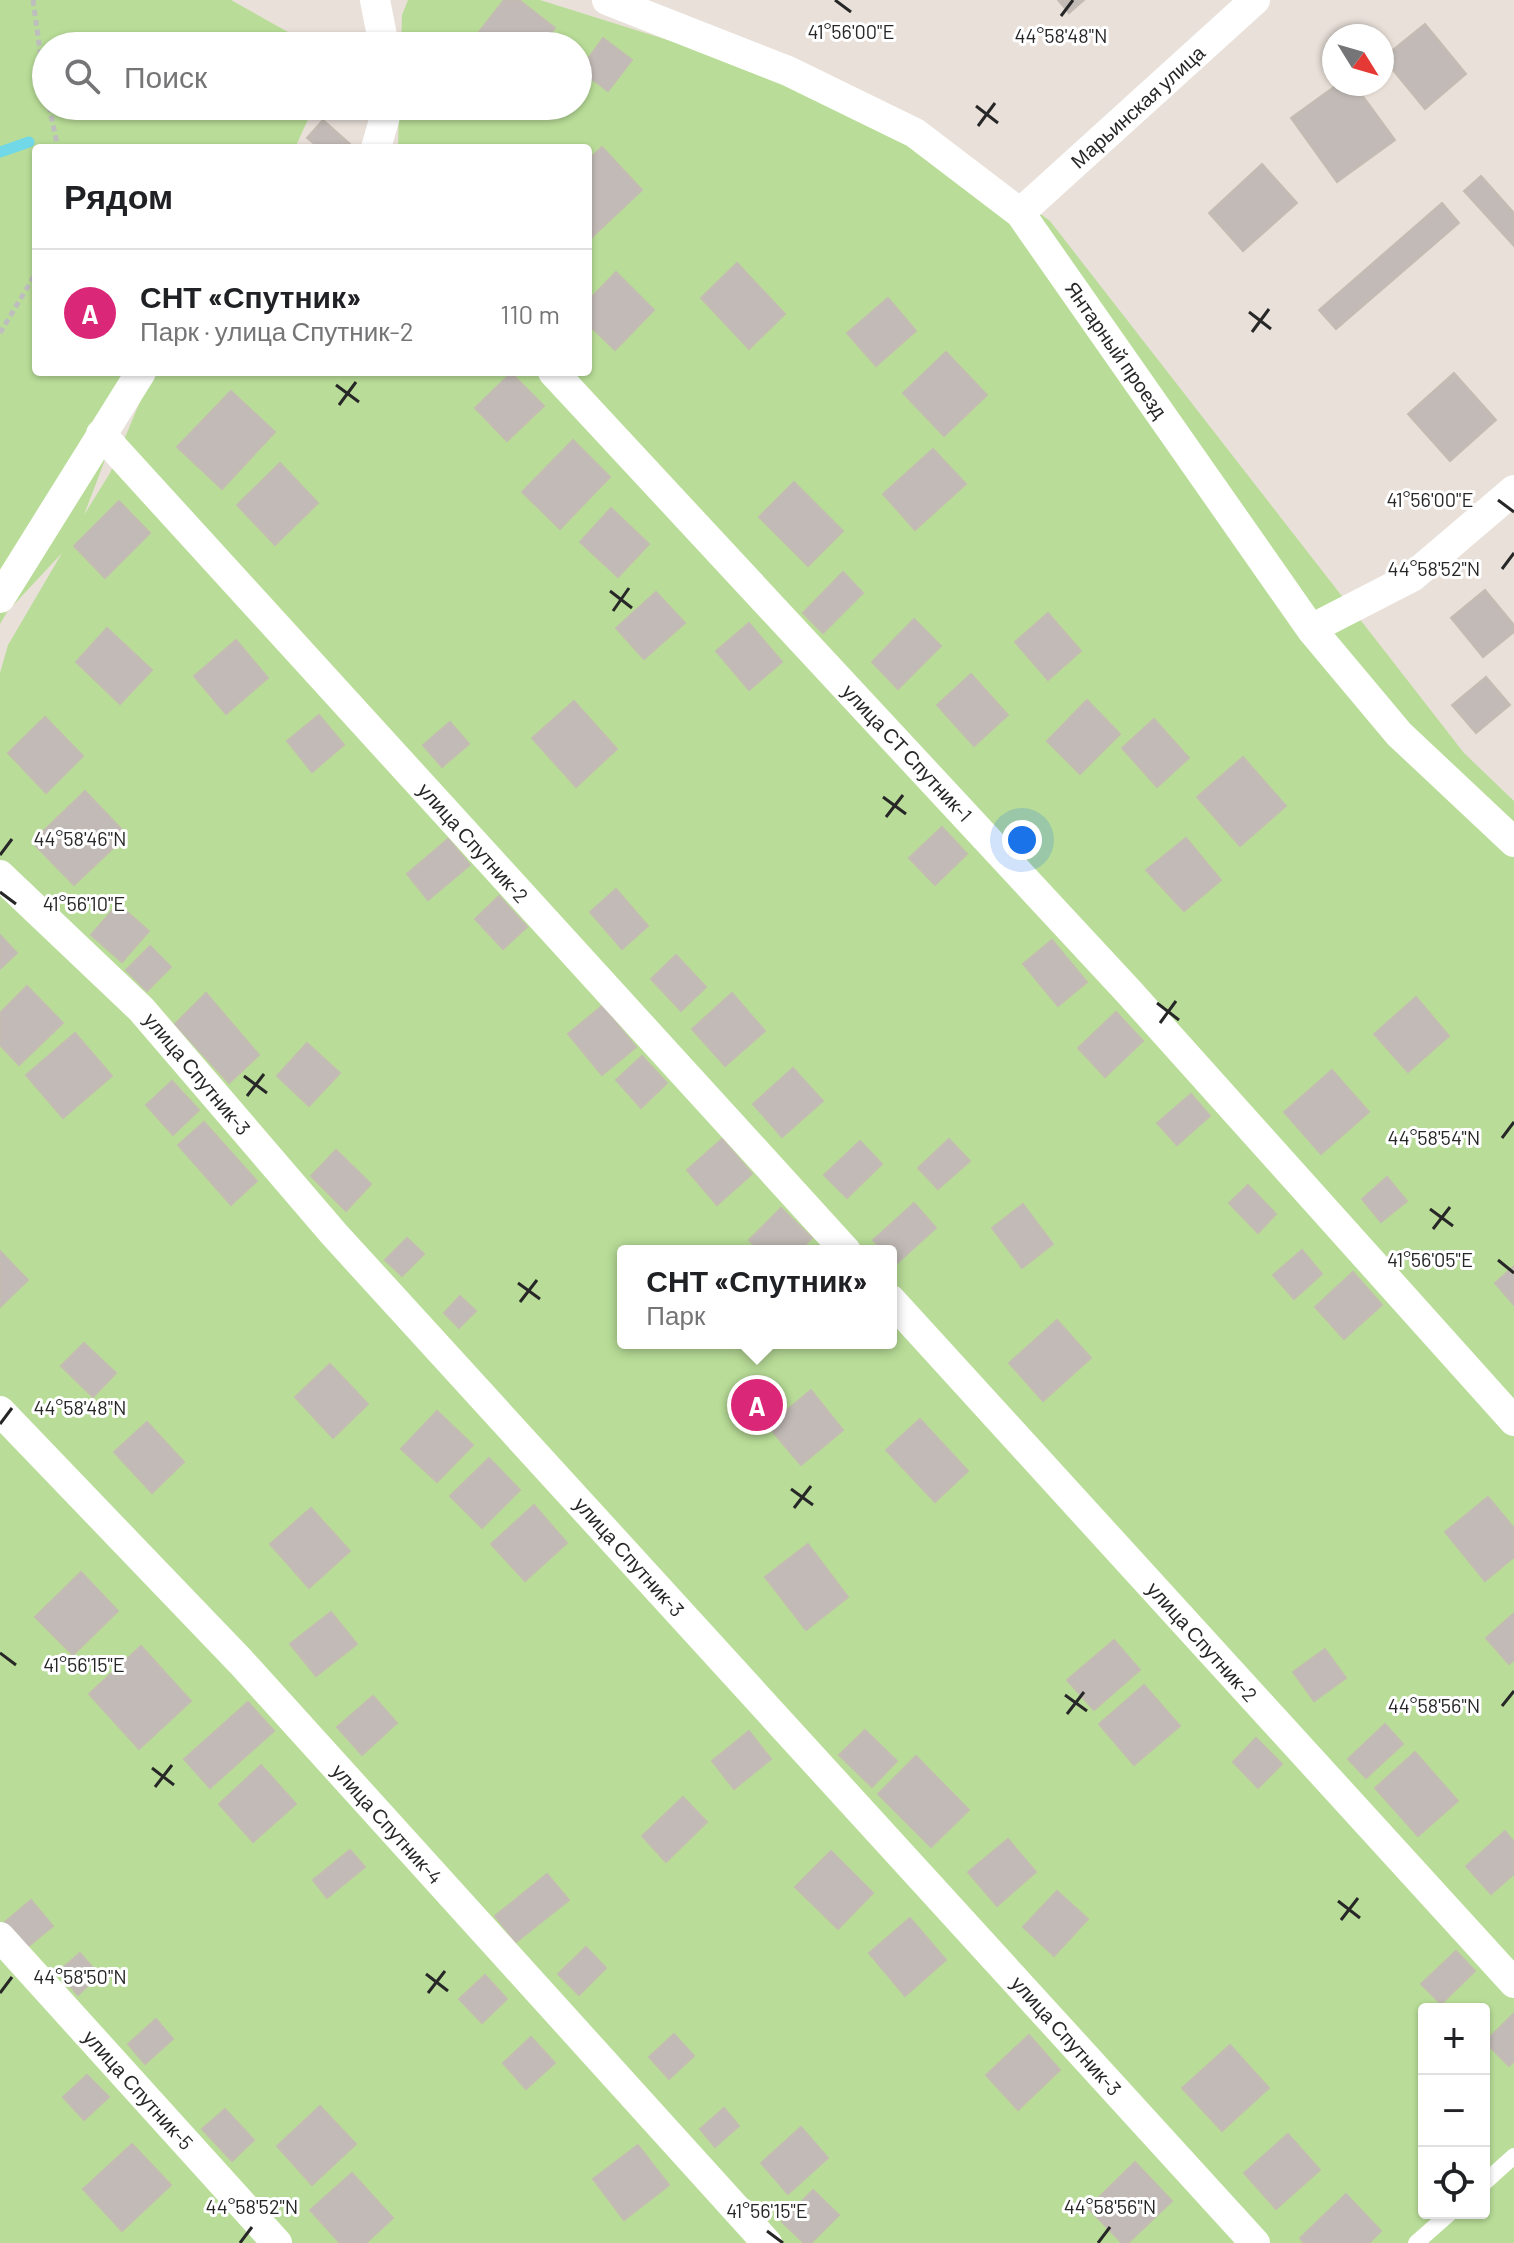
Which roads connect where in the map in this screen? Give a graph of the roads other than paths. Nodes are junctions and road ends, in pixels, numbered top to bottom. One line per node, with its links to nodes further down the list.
1 (375, 0): 4 (street)
2 (607, 0): 7 (street, Янтарный проезд)
3 (1255, 0): 7 (street, Марьинская улица)
4 (381, 32)
5 (384, 120): 6 (street)
6 (377, 144)
7 (1020, 213): 13 (street, Янтарный проезд)
8 (138, 376): 10 (street)
9 (557, 376): 19 (street, улица СТ Спутник-1)
10 (101, 434): 12 (street); 16 (street, улица Спутник-2)
11 (1514, 490): 13 (street)
12 (0, 598)
13 (1311, 629): 14 (street, Янтарный проезд)
14 (1514, 842)
15 (0, 875): 27 (street, улица Спутник-3)
16 (841, 1245)
17 (897, 1307): 21 (street, улица Спутник-2)
18 (0, 1411): 26 (street, улица Спутник-4)
19 (1514, 1421)
20 (0, 1937): 25 (street, улица Спутник-5)
21 (1514, 1983)
22 (1514, 2156): 23 (lane)
23 (1490, 2178)
24 (1443, 2219): 28 (lane)
25 (277, 2243)
26 (767, 2243)
27 (1255, 2243)
28 (1416, 2243)

